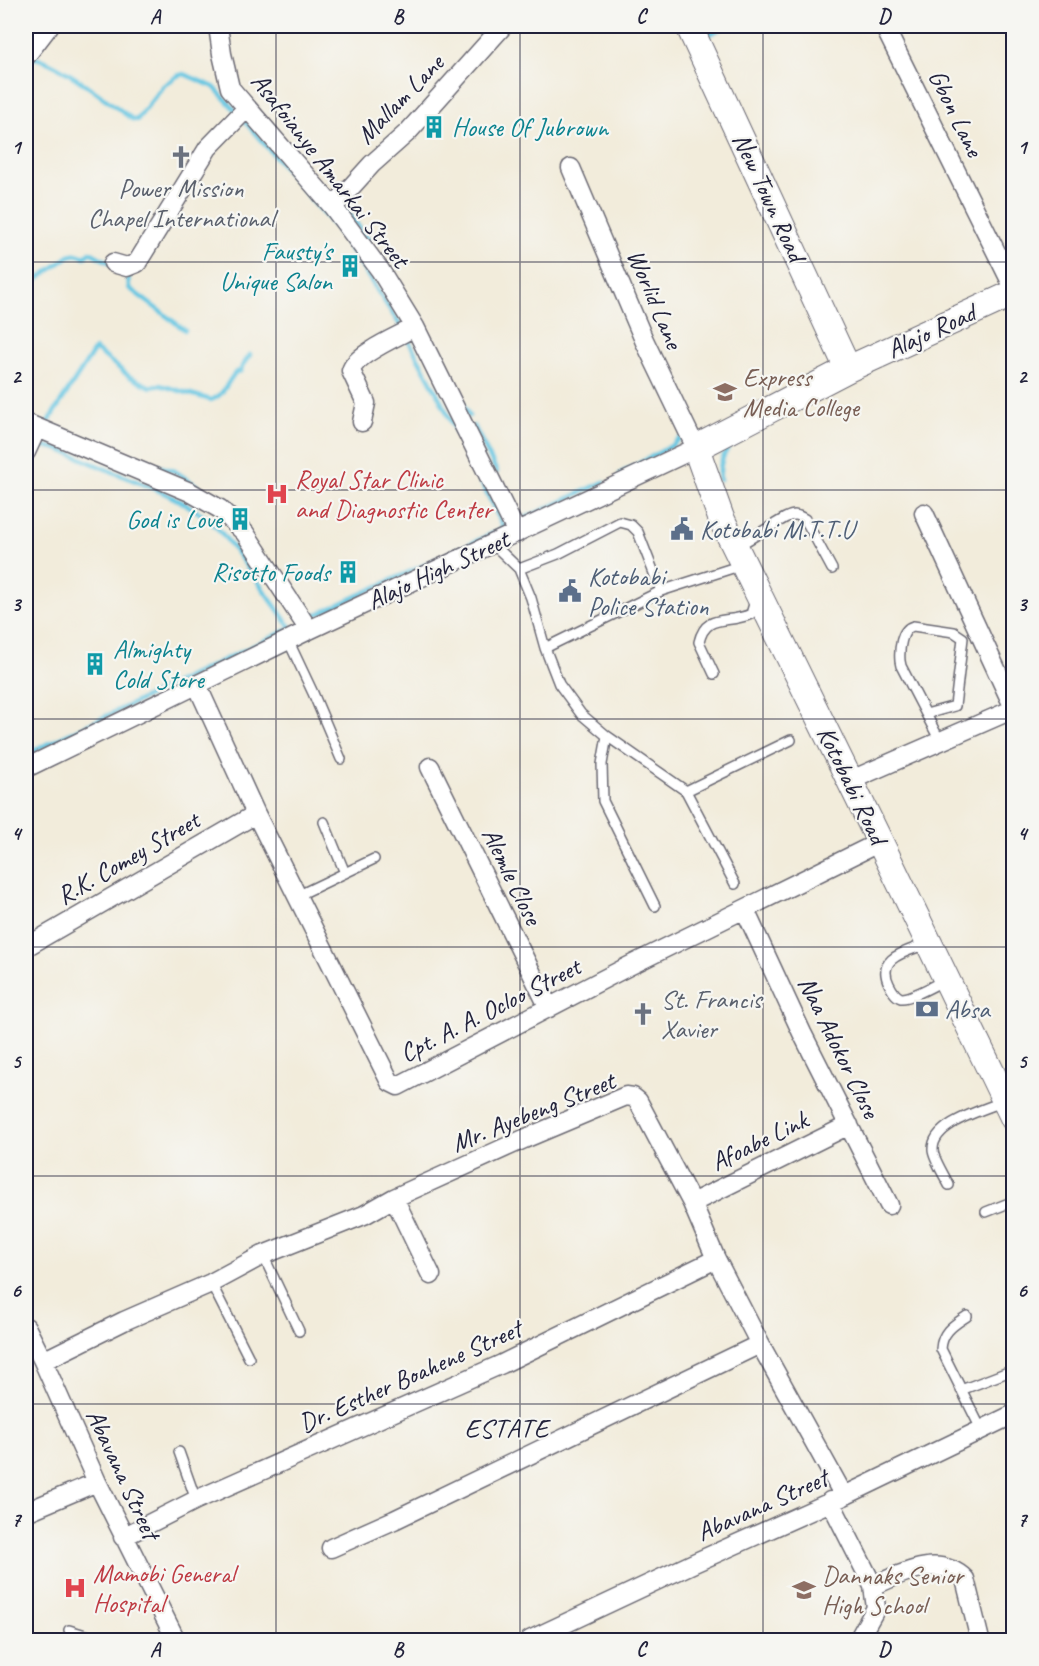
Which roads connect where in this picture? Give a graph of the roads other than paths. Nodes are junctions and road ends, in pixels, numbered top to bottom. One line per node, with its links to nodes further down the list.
1 (50, 26): 6 (street)
2 (218, 26): 7 (street, Asafoianye Amarkai Street)
3 (503, 26): 9 (street, Mallam Lane)
4 (884, 26): 11 (street, Gbon Lane)
5 (697, 28): 13 (street, New Town Road)
6 (26, 56)
7 (247, 108): 9 (street, Asafoianye Amarkai Street); 10 (street)
8 (572, 168): 16 (street, Worlid Lane)
9 (333, 207): 12 (street, Asafoianye Amarkai Street)
10 (113, 262)
11 (1014, 291): 13 (street, Alajo Road)
12 (415, 327): 14 (street); 19 (street, Asafoianye Amarkai Street)
13 (848, 369): 16 (street, Alajo High Street)
14 (362, 422)
15 (31, 425): 17 (street); 25 (street)
16 (696, 448): 19 (street, Alajo High Street); 21 (street, Kotobabi Road)
17 (26, 452)
18 (924, 513): 30 (street)
19 (517, 533): 20 (street, Alajo High Street)
20 (493, 544): 22 (lane); 25 (street, Alajo High Street)
21 (738, 560): 23 (lane); 24 (lane); 28 (lane); 38 (street, Kotobabi Road)
22 (519, 569): 24 (lane); 27 (lane)
23 (832, 569)
24 (661, 591): 27 (lane)
25 (309, 630): 26 (street, Alajo High Street)
26 (288, 640): 29 (street, Alajo High Street); 35 (lane)
27 (545, 648): 32 (lane)
28 (714, 674)
29 (197, 685): 36 (street, Alajo High Street); 40 (street, Cpt. A. A. Ocloo Street)
30 (1014, 708): 34 (street)
31 (926, 714): 31 (lane); 34 (lane)
32 (607, 736): 39 (lane); 47 (lane)
33 (791, 740): 39 (lane)
34 (940, 741): 38 (street)
35 (341, 759)
36 (26, 766)
37 (430, 767): 52 (street, Alemle Close)
38 (849, 781): 42 (street, Kotobabi Road)
39 (686, 791): 45 (lane)
40 (256, 814): 46 (street, Cpt. A. A. Ocloo Street); 50 (street, R.K. Comey Street)
41 (324, 822): 44 (lane)
42 (880, 842): 48 (street, Cpt. A. A. Ocloo Street); 49 (street, Kotobabi Road)
43 (374, 859): 44 (lane)
44 (345, 873): 46 (lane)
45 (735, 884)
46 (297, 897): 52 (street, Cpt. A. A. Ocloo Street)
47 (655, 906)
48 (745, 910): 52 (street, Cpt. A. A. Ocloo Street); 54 (street, Naa Adokor Close)
49 (928, 943): 51 (street, Kotobabi Road); 51 (lane)
50 (26, 946)
51 (946, 980): 53 (street, Kotobabi Road)
52 (549, 1008)
53 (1009, 1110): 55 (lane)
54 (849, 1125): 58 (street, Afoabe Link); 59 (street, Naa Adokor Close)
55 (949, 1185)
56 (394, 1198): 58 (street, Mr. Ayebeng Street); 61 (street, Mr. Ayebeng Street); 63 (street)
57 (1014, 1201): 60 (lane)
58 (692, 1203): 62 (street, Mr. Ayebeng Street)
59 (889, 1205)
60 (986, 1212)
61 (263, 1256): 64 (street, Mr. Ayebeng Street); 67 (lane)
62 (716, 1260): 68 (street, Mr. Ayebeng Street); 78 (street, Dr. Esther Boahene Street)
63 (431, 1275)
64 (212, 1283): 69 (lane); 70 (street, Mr. Ayebeng Street)
65 (967, 1316): 72 (lane)
66 (26, 1327): 70 (street, Abavana Street)
67 (299, 1331)
68 (760, 1344): 77 (street, Mr. Ayebeng Street); 81 (street)
69 (249, 1358)
70 (43, 1361): 76 (street, Abavana Street)
71 (1008, 1372): 72 (lane)
72 (961, 1390): 74 (lane)
73 (1014, 1414): 74 (street, Abavana Street)
74 (981, 1429): 77 (street, Abavana Street)
75 (179, 1452): 78 (lane)
76 (97, 1482): 79 (street); 80 (street, Abavana Street)
77 (837, 1499): 82 (street, Mr. Ayebeng Street); 86 (street, Abavana Street)
78 (196, 1500): 80 (street, Dr. Esther Boahene Street)
79 (26, 1512)
80 (123, 1537): 85 (street, Abavana Street)
81 (331, 1548)
82 (873, 1586): 87 (street); 88 (street)
83 (69, 1630): 84 (lane)
84 (102, 1641)
85 (176, 1641)
86 (530, 1641)
87 (858, 1641)
88 (980, 1641)

